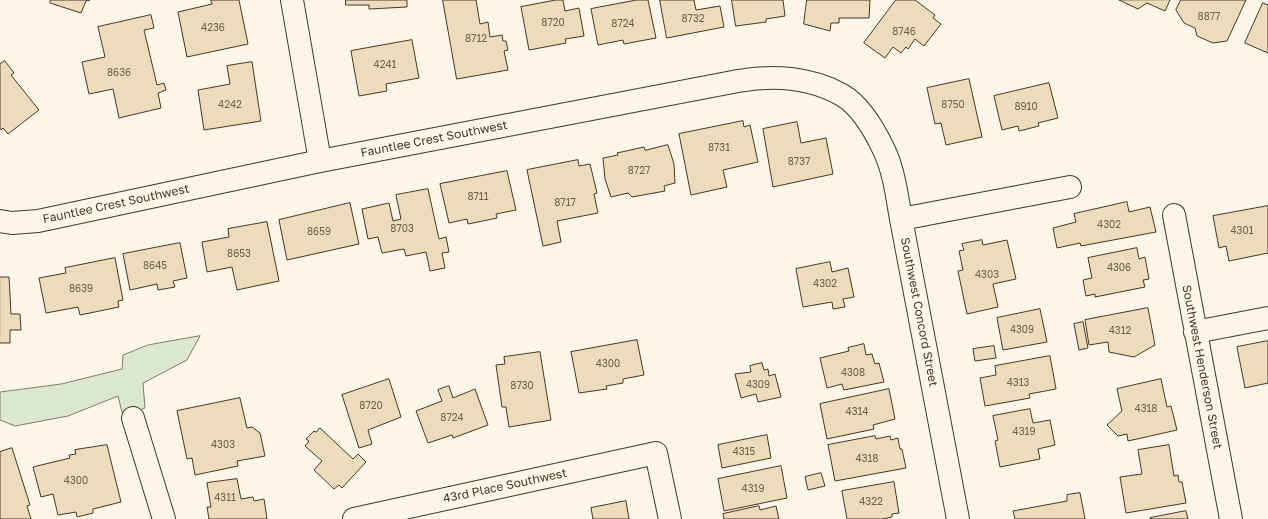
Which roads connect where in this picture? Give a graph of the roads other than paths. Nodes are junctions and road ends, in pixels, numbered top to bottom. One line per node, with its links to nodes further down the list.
1 (292, 0): 3 (street)
2 (861, 112): 3 (street, Fauntlee Crest Southwest); 6 (street, Southwest Concord Street)
3 (320, 162): 7 (street, Fauntlee Crest Southwest)
4 (1070, 187): 6 (street)
5 (1174, 215): 9 (street, Southwest Henderson Street)
6 (902, 219): 14 (street, Southwest Concord Street)
7 (0, 220)
8 (1268, 318): 9 (street)
9 (1195, 332): 15 (street, Southwest Henderson Street)
10 (133, 418): 11 (street)
11 (164, 519)
12 (354, 519): 13 (street, 43rd Place Southwest)
13 (670, 519)
14 (958, 519)
15 (1231, 519)

